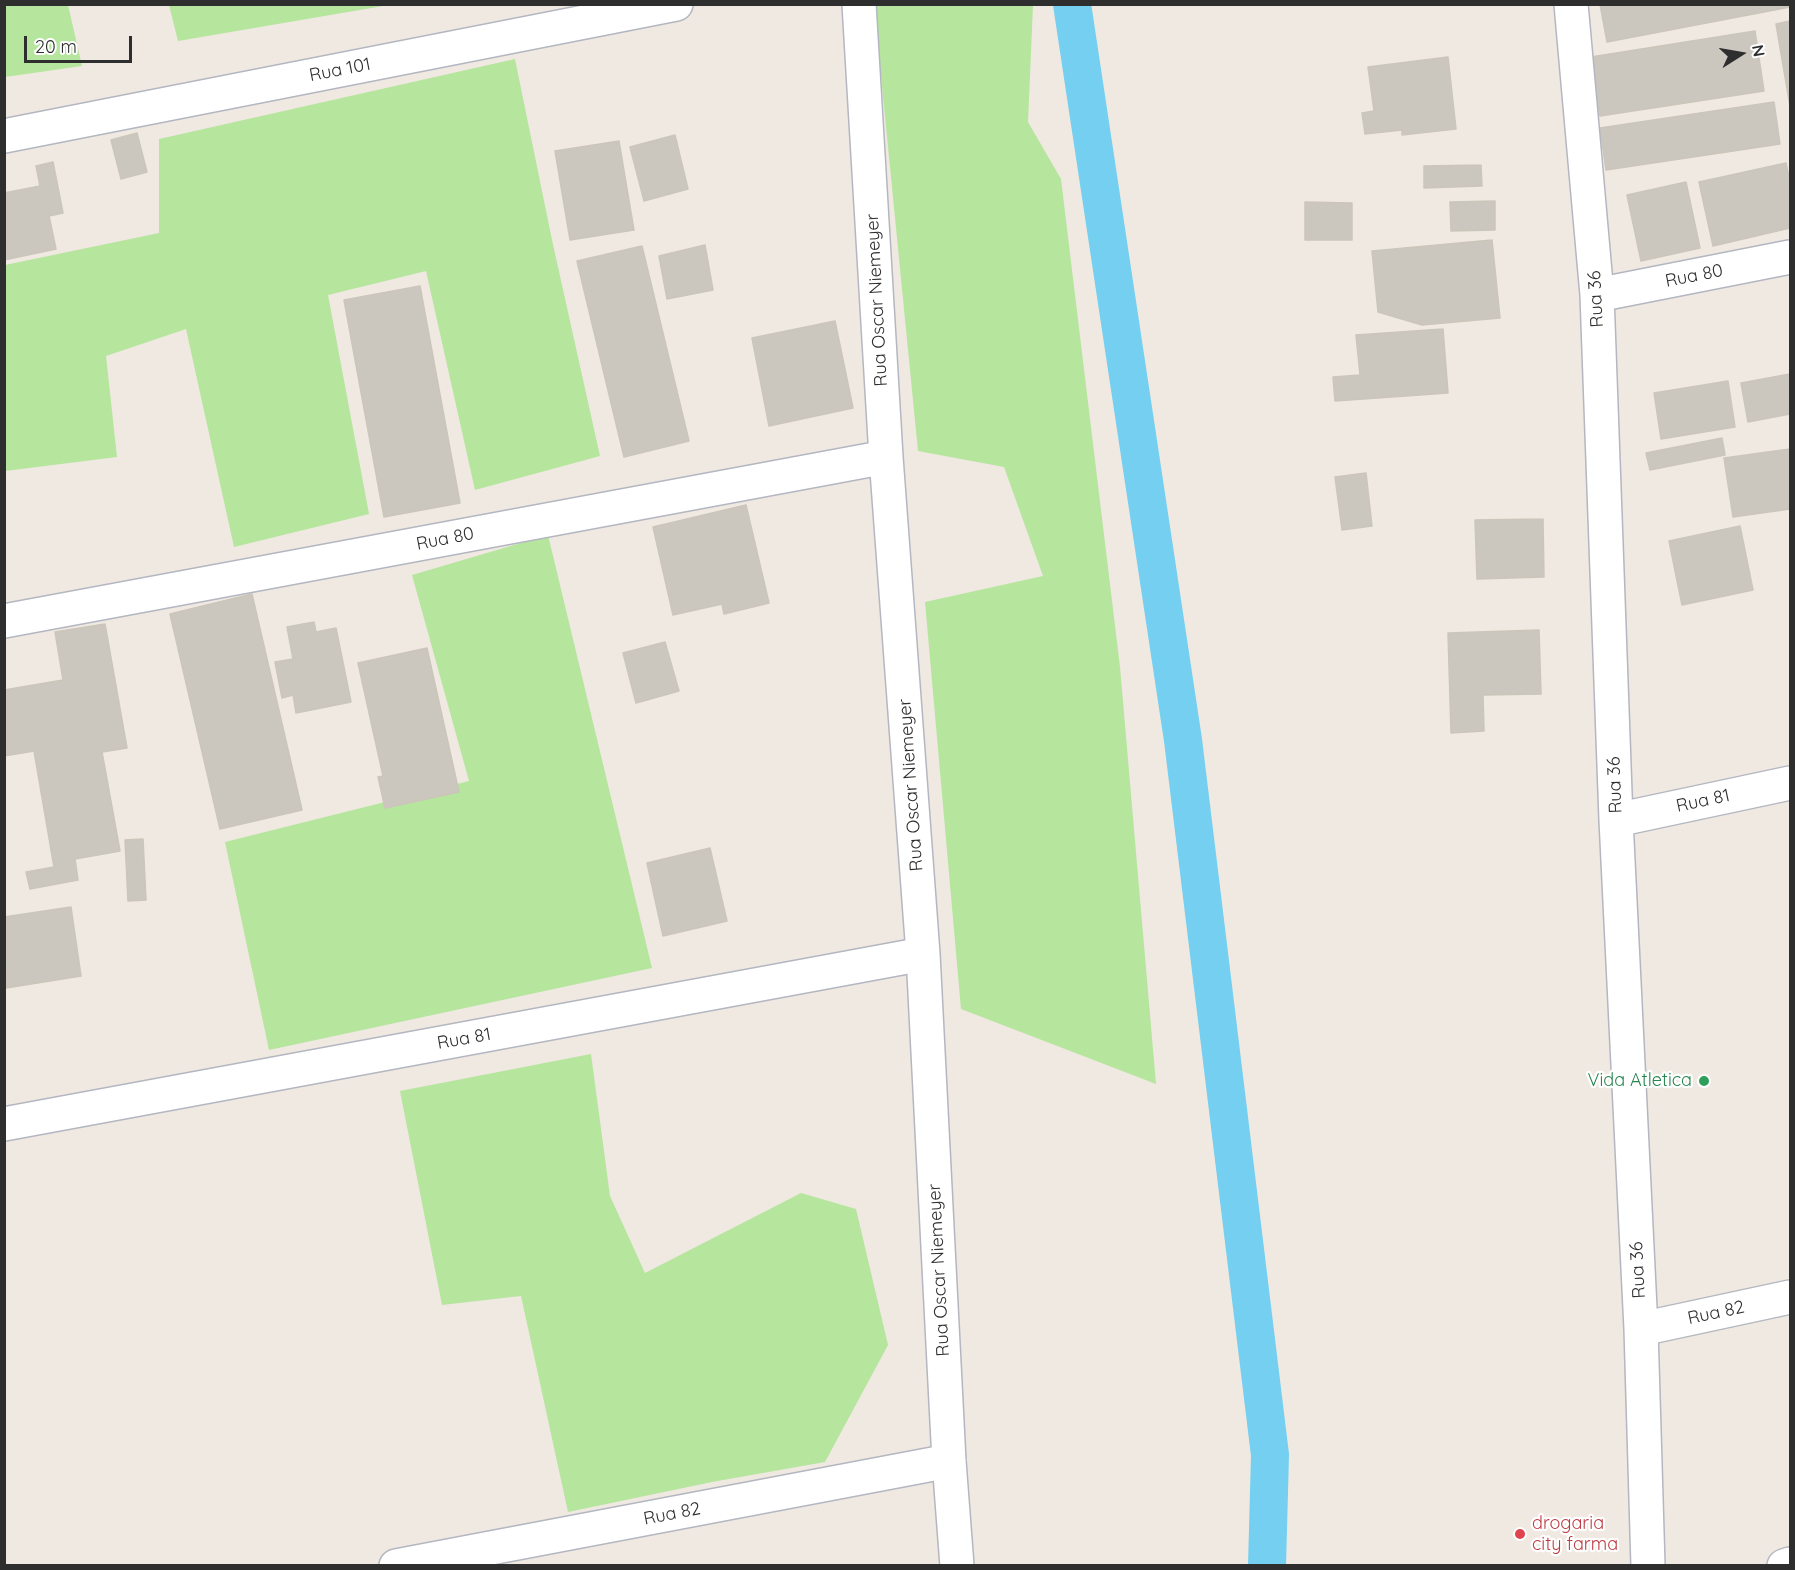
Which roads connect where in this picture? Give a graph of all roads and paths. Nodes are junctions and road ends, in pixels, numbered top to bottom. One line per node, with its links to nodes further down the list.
1 (676, 4): 4 (street, Rua 101)
2 (859, 4): 7 (street, Rua Oscar Niemeyer)
3 (1571, 4): 6 (street, Rua 36)
4 (4, 136)
5 (1791, 258): 6 (street, Rua 80)
6 (1597, 295): 10 (street, Rua 36)
7 (886, 457): 8 (street, Rua 80); 11 (street, Rua Oscar Niemeyer)
8 (4, 621)
9 (1791, 783): 10 (street, Rua 81)
10 (1616, 820): 14 (street, Rua 36)
11 (923, 954): 12 (street, Rua 81); 15 (street, Rua Oscar Niemeyer)
12 (4, 1124)
13 (1791, 1297): 14 (street, Rua 82)
14 (1641, 1329): 19 (street, Rua 36)
15 (949, 1461): 17 (street, Rua 82); 18 (street, Rua Oscar Niemeyer)
16 (1791, 1564): 20 (street)
17 (396, 1566)
18 (957, 1566)
19 (1648, 1566)
20 (1784, 1566)

